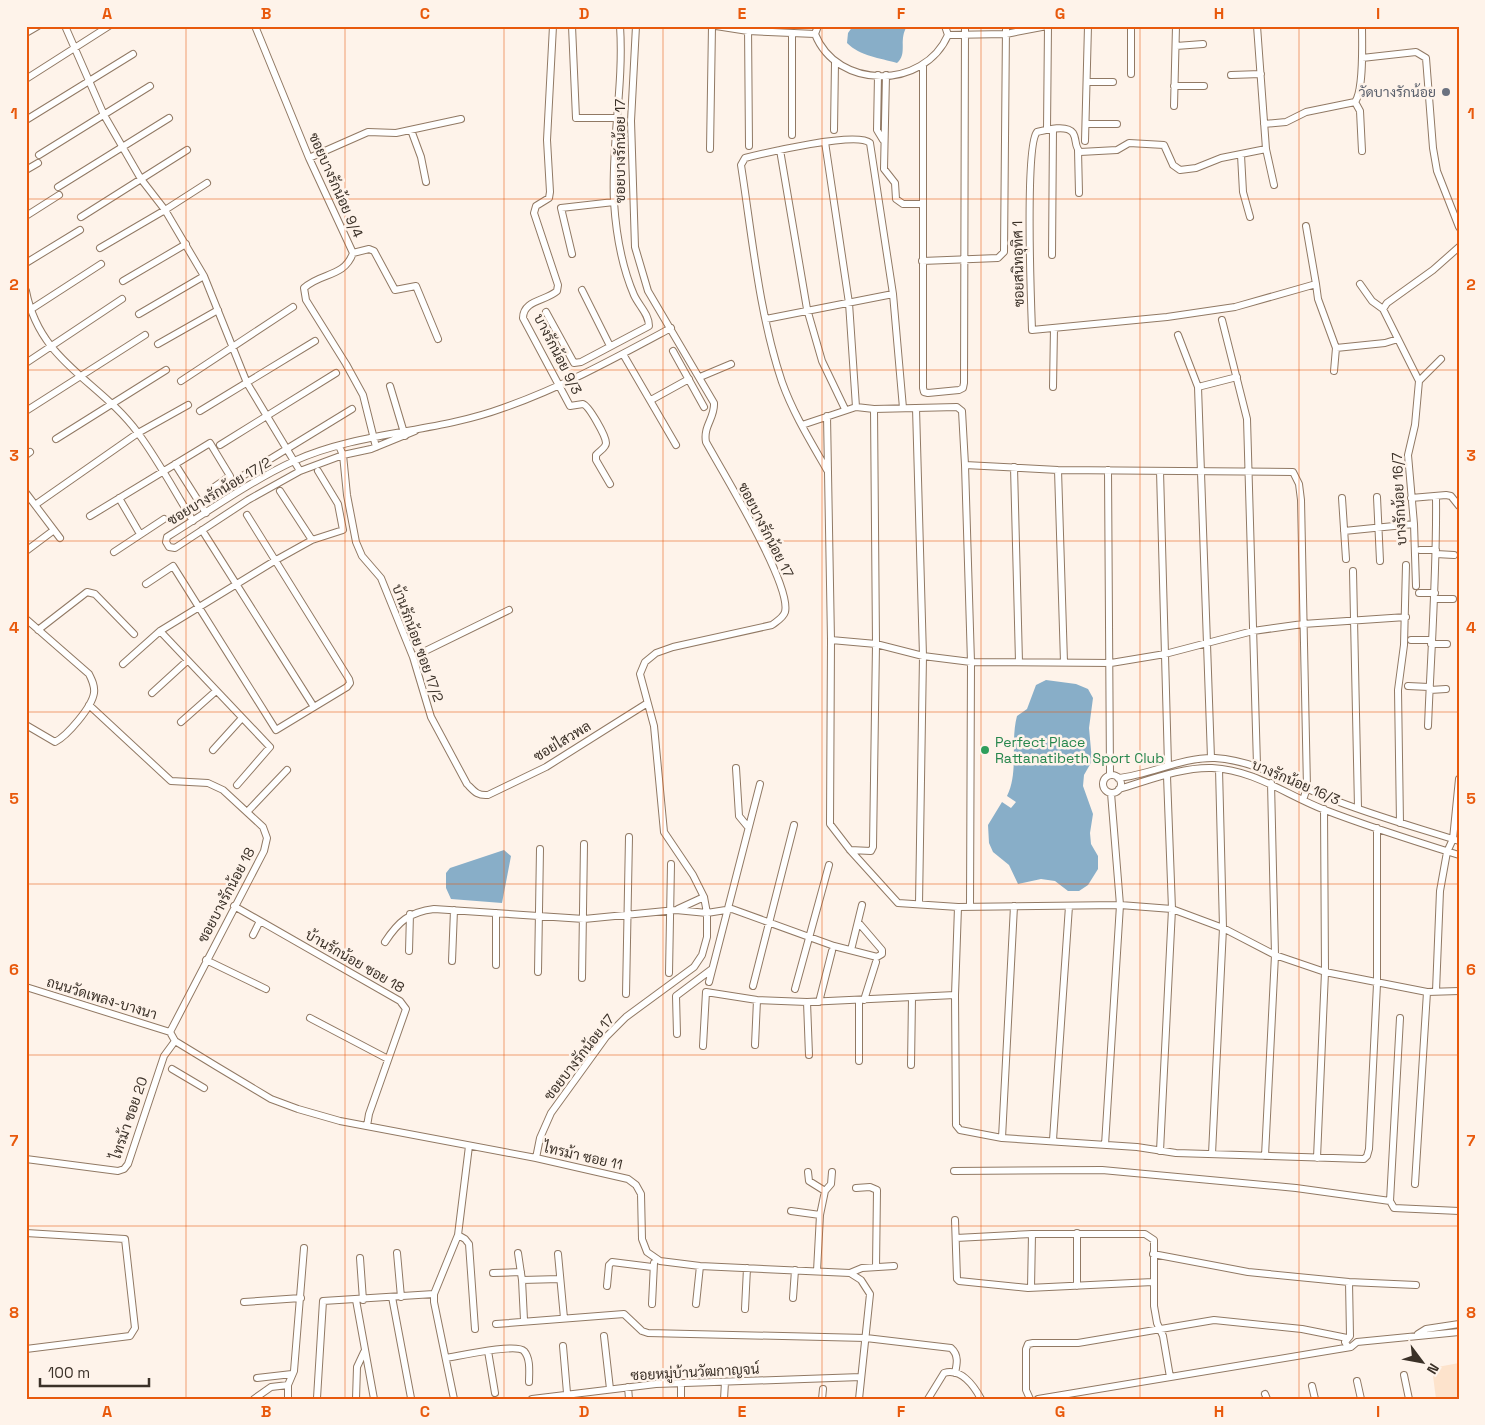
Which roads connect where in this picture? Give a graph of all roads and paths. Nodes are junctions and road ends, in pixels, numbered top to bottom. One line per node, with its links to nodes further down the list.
1 (38, 26): 22 (street)
2 (65, 26): 29 (street)
3 (108, 26): 29 (street)
4 (255, 26): 72 (street, ซอยบางรักน้อย 9/4)
5 (552, 26): 145 (street, บางรักน้อย 9/3)
6 (572, 26): 50 (street)
7 (620, 26): 50 (street)
8 (636, 26): 118 (street, ซอยบางรักน้อย 17)
9 (714, 26): 20 (street); 67 (street)
10 (818, 26): 23 (street)
11 (945, 26): 25 (street)
12 (964, 26): 26 (street)
13 (1006, 26): 24 (street)
14 (1047, 26): 24 (street); 56 (street)
15 (1088, 26): 41 (street)
16 (1131, 26): 34 (street)
17 (1176, 26): 28 (street)
18 (1257, 26): 35 (street)
19 (1362, 26): 31 (street)
20 (748, 29): 21 (street); 64 (street)
21 (789, 31): 23 (street); 59 (street)
22 (26, 34)
23 (815, 34): 32 (street)
24 (1006, 34): 26 (street); 96 (street)
25 (948, 35): 26 (street); 33 (street)
26 (964, 35): 96 (street)
27 (1203, 44): 28 (street)
28 (1176, 46): 44 (street)
29 (74, 48): 39 (street); 40 (street)
30 (133, 54): 40 (street)
31 (1362, 58): 46 (street); 88 (street)
32 (835, 62): 36 (street); 58 (street)
33 (924, 66): 37 (street); 82 (street)
34 (1131, 74)
35 (1261, 74): 38 (street); 55 (street)
36 (878, 75): 37 (street); 60 (street)
37 (886, 75): 60 (street)
38 (1231, 75)
39 (26, 78)
40 (89, 81): 48 (street); 52 (street)
41 (1087, 82): 42 (street); 53 (street)
42 (1113, 82)
43 (150, 86): 48 (street)
44 (1174, 86): 45 (street); 47 (street)
45 (1204, 86)
46 (1356, 102): 55 (street); 70 (street)
47 (1174, 106)
48 (104, 115): 63 (street); 73 (street)
49 (169, 118): 63 (street)
50 (617, 118): 81 (street)
51 (461, 119): 57 (street)
52 (26, 120)
53 (1086, 124): 54 (street); 61 (street)
54 (1117, 124)
55 (1264, 124): 65 (street)
56 (1050, 129): 69 (street); 95 (street); 119 (street, ซอยสนิทอุทิศ 1)
57 (411, 130): 72 (street); 75 (street)
58 (834, 130)
59 (792, 135)
60 (883, 140): 82 (street)
61 (1085, 141)
62 (825, 142): 68 (street); 106 (street); 108 (street)
63 (122, 146): 74 (street); 78 (street)
64 (749, 146)
65 (1266, 149): 71 (street); 77 (street)
66 (187, 150): 74 (street)
67 (710, 150)
68 (780, 150): 110 (street); 116 (street)
69 (1078, 150): 71 (street); 79 (street)
70 (1362, 151)
71 (1241, 155): 86 (street)
72 (309, 158): 93 (street, ซอยบางรักน้อย 9/4)
73 (26, 170)
74 (141, 179): 83 (street); 85 (street)
75 (426, 182)
76 (207, 183): 83 (street)
77 (1274, 185)
78 (58, 186)
79 (1079, 193)
80 (59, 195): 84 (street)
81 (614, 202): 94 (street); 126 (street)
82 (923, 204): 97 (street)
83 (165, 210): 90 (street); 92 (street)
84 (26, 216)
85 (80, 217)
86 (1250, 217)
87 (1306, 226): 102 (street)
88 (1459, 227)
89 (80, 230): 98 (street)
90 (186, 244): 100 (street); 101 (street)
91 (1459, 247): 111 (street)
92 (100, 248)
93 (353, 253): 122 (street); 166 (street, ซอยบางรักน้อย 9/4)
94 (572, 254)
95 (1052, 255)
96 (963, 260): 97 (street); 97 (street)
97 (922, 261)
98 (26, 263)
99 (101, 264): 112 (street)
100 (204, 276): 113 (street); 115 (street)
101 (123, 281)
102 (1316, 284): 119 (street, ซอยสนิทอุทิศ 1); 129 (street)
103 (1360, 284): 111 (street)
104 (582, 290): 126 (street)
105 (27, 294): 112 (street)
106 (894, 294): 108 (street); 154 (street)
107 (122, 300): 127 (street)
108 (849, 303): 110 (street); 153 (street)
109 (293, 307): 128 (street)
110 (807, 309): 116 (street); 157 (street)
111 (1383, 309): 123 (street)
112 (30, 310): 127 (street)
113 (218, 310): 125 (street); 128 (street)
114 (546, 312): 126 (street)
115 (139, 314)
116 (766, 319): 163 (street)
117 (1222, 320): 140 (street)
118 (671, 328): 131 (street, ซอยบางรักน้อย 17/2); 139 (street, ซอยบางรักน้อย 17)
119 (1054, 328): 147 (street)
120 (145, 335): 138 (street)
121 (1178, 335): 148 (street)
122 (438, 339)
123 (1398, 339): 129 (street); 143 (street)
124 (315, 341): 144 (street)
125 (158, 344)
126 (610, 346)
127 (50, 347): 133 (street); 138 (street)
128 (232, 348): 142 (street); 144 (street)
129 (1336, 348): 136 (street)
130 (673, 351): 141 (street)
131 (623, 354): 145 (street, ซอยบางรักน้อย 17/2); 149 (street)
132 (1441, 358): 143 (street)
133 (26, 362)
134 (731, 364): 139 (street)
135 (166, 370): 150 (street)
136 (1334, 371)
137 (336, 373): 161 (street)
138 (79, 376): 150 (street); 159 (street)
139 (700, 377): 258 (street, ซอยบางรักน้อย 17)
140 (1237, 377): 148 (street); 181 (street)
141 (689, 379): 149 (street); 152 (street)
142 (181, 380)
143 (1419, 380): 196 (street, บางรักน้อย 16/7)
144 (247, 383): 160 (street); 161 (street)
145 (558, 385): 165 (street, ซอยบางรักน้อย 17/2); 188 (street, บางรักน้อย 9/3)
146 (390, 386): 165 (street)
147 (1053, 387)
148 (1198, 387): 185 (street)
149 (651, 400): 169 (street)
150 (112, 402): 164 (street); 167 (street)
151 (188, 405): 164 (street)
152 (704, 407)
153 (856, 407): 157 (street); 158 (street)
154 (903, 408): 155 (street); 158 (street)
155 (916, 408): 176 (street); 245 (street)
156 (352, 409): 172 (street)
157 (845, 409): 162 (street)
158 (874, 409): 242 (street)
159 (26, 411)
160 (200, 411)
161 (267, 416): 168 (street); 172 (street)
162 (827, 416): 163 (street); 184 (street)
163 (802, 425): 184 (street)
164 (138, 433): 186 (street); 197 (street)
165 (404, 434): 166 (street, ซอยบางรักน้อย 17/2); 171 (street, ซอยบางรักน้อย 17/2)
166 (373, 436): 170 (street, ซอยบางรักน้อย 17/2); 171 (street)
167 (56, 439)
168 (220, 445)
169 (676, 445)
170 (339, 446): 173 (street, บ้านรักน้อย ซอย 17/2); 174 (street, ซอยบางรักน้อย 17/2)
171 (376, 447): 173 (street, ซอยบางรักน้อย 17/2)
172 (288, 449): 174 (street); 187 (street)
173 (343, 455): 182 (street, ซอยบางรักน้อย 17/2); 246 (street, บ้านรักน้อย ซอย 17/2)
174 (295, 461): 182 (street); 199 (street, ซอยบางรักน้อย 17/2)
175 (174, 464): 186 (street); 189 (street); 199 (street)
176 (965, 465): 177 (street); 248 (street)
177 (1014, 467): 178 (street); 249 (street)
178 (1058, 470): 179 (street); 250 (street)
179 (1108, 470): 180 (street); 251 (street)
180 (1160, 470): 185 (street); 244 (street)
181 (1249, 470): 185 (street); 233 (street); 235 (street)
182 (300, 471): 207 (street, ซอยบางรักน้อย 17/2)
183 (318, 471): 211 (street)
184 (828, 471): 238 (street)
185 (1202, 471): 241 (street)
186 (162, 472): 194 (street); 203 (street)
187 (236, 480)
188 (610, 484)
189 (210, 490)
190 (280, 491): 211 (street)
191 (1436, 496): 196 (street); 198 (street); 215 (street)
192 (27, 497): 197 (street)
193 (1377, 497): 205 (street)
194 (119, 498): 201 (street); 209 (street)
195 (1342, 498): 208 (street)
196 (1411, 498): 204 (street, บางรักน้อย 16/7)
197 (35, 505): 206 (street)
198 (1459, 506)
199 (206, 513): 203 (street, ซอยบางรักน้อย 17/2)
200 (247, 515): 218 (street)
201 (90, 516)
202 (164, 519): 209 (street)
203 (193, 521): 207 (street, ซอยบางรักน้อย 17/2)
204 (1414, 524): 205 (street); 224 (street, บางรักน้อย 16/7)
205 (1378, 528): 208 (street); 219 (street)
206 (54, 530): 210 (street); 213 (street)
207 (202, 530): 223 (street)
208 (1344, 531): 217 (street)
209 (140, 534): 214 (street)
210 (60, 538)
211 (312, 540): 218 (street)
212 (1420, 550): 215 (street)
213 (26, 552)
214 (114, 552)
215 (1436, 552): 216 (street); 226 (street)
216 (1454, 555)
217 (1346, 559)
218 (276, 560): 223 (street); 260 (street)
219 (1380, 561)
220 (1406, 565): 230 (street)
221 (1354, 571): 232 (street)
222 (146, 584): 228 (street)
223 (236, 584): 228 (street); 260 (street)
224 (1416, 586)
225 (1419, 593): 226 (street)
226 (1434, 596): 227 (street); 240 (street)
227 (1453, 599)
228 (200, 607): 236 (street); 260 (street)
229 (509, 610): 246 (street)
230 (1406, 617): 232 (street); 287 (street)
231 (26, 620): 234 (street)
232 (1355, 620): 233 (street); 284 (street)
233 (1304, 624): 235 (street); 279 (street)
234 (38, 630): 237 (street); 259 (street)
235 (1253, 630): 241 (street); 268 (street)
236 (160, 631): 247 (street); 252 (street)
237 (134, 634)
238 (831, 640): 242 (street); 295 (street)
239 (1411, 640): 240 (street)
240 (1431, 642): 243 (street); 254 (street)
241 (1209, 643): 244 (street); 266 (street)
242 (876, 644): 245 (street); 295 (street)
243 (1447, 644)
244 (1165, 654): 251 (street); 267 (street)
245 (923, 656): 248 (street); 301 (street)
246 (412, 657): 282 (street, บ้านรักน้อย ซอย 17/2)
247 (187, 661): 256 (street); 257 (street)
248 (971, 662): 249 (street); 305 (street)
249 (1019, 662): 250 (street)
250 (1064, 662): 251 (street)
251 (1111, 663): 272 (street)
252 (123, 664)
253 (1408, 686): 254 (street)
254 (1430, 688): 255 (street); 264 (street)
255 (1446, 689)
256 (216, 691): 261 (street); 262 (street)
257 (152, 693)
258 (646, 704): 282 (street, ซอยไสวพล); 300 (street, ซอยบางรักน้อย 17)
259 (89, 705): 263 (street); 286 (street, ซอยบางรักน้อย 18)
260 (314, 707)
261 (242, 718): 265 (street); 278 (street)
262 (181, 722)
263 (26, 725)
264 (1428, 726)
265 (213, 750)
266 (1211, 758): 267 (street); 268 (street)
267 (1168, 765): 274 (street)
268 (1256, 765): 279 (street)
269 (736, 768): 289 (street)
270 (1219, 769): 273 (street, บางรักน้อย 16/3); 276 (street, บางรักน้อย 16/3); 322 (street)
271 (287, 770): 286 (street)
272 (1110, 776): 274 (street); 281 (street)
273 (1167, 776): 280 (street, บางรักน้อย 16/3); 310 (street)
274 (1118, 778): 280 (street)
275 (1459, 779): 292 (street)
276 (1271, 783): 283 (street, บางรักน้อย 16/3); 329 (street)
277 (760, 784): 289 (street)
278 (237, 785)
279 (1307, 788): 283 (street); 284 (street)
280 (1119, 789): 281 (street)
281 (1111, 792): 303 (street)
282 (488, 795)
283 (1303, 800): 285 (street, บางรักน้อย 16/3)
284 (1358, 808): 287 (street)
285 (1324, 809): 290 (street, บางรักน้อย 16/3); 336 (street)
286 (247, 812): 304 (street, ซอยบางรักน้อย 18)
287 (1400, 823): 292 (street)
288 (794, 825): 319 (street)
289 (748, 827): 309 (street)
290 (1377, 828): 296 (street, บางรักน้อย 16/3); 340 (street)
291 (629, 837): 316 (street)
292 (1456, 840): 296 (street)
293 (584, 844): 318 (street)
294 (540, 849): 317 (street)
295 (850, 850): 301 (street)
296 (1447, 852): 297 (street, บางรักน้อย 16/3); 345 (street)
297 (1459, 856)
298 (671, 864): 312 (street)
299 (829, 864): 324 (street)
300 (704, 897): 312 (street); 314 (street, ซอยบางรักน้อย 17)
301 (919, 904): 308 (street)
302 (862, 905): 321 (street)
303 (1120, 905): 307 (street); 310 (street); 371 (street)
304 (234, 906): 320 (street, บ้านรักน้อย ซอย 18); 330 (street, ซอยบางรักน้อย 18)
305 (970, 906): 306 (street); 308 (street)
306 (1014, 906): 307 (street); 369 (street)
307 (1069, 906): 370 (street)
308 (958, 907): 349 (street)
309 (727, 909): 314 (street); 319 (street); 334 (street)
310 (1172, 909): 322 (street); 373 (street)
311 (454, 910): 313 (street); 315 (street); 331 (street)
312 (673, 910): 314 (street); 316 (street); 337 (street)
313 (496, 913): 317 (street); 333 (street)
314 (707, 913): 376 (street, ซอยบางรักน้อย 17)
315 (410, 914): 325 (street); 327 (street)
316 (627, 915): 318 (street); 348 (street)
317 (539, 917): 318 (street); 335 (street)
318 (584, 919): 338 (street)
319 (768, 921): 324 (street); 341 (street)
320 (260, 922): 323 (street); 363 (street, บ้านรักน้อย ซอย 18)
321 (858, 922): 326 (street); 326 (street)
322 (1223, 928): 329 (street); 374 (street)
323 (253, 935)
324 (809, 936): 326 (street); 344 (street)
325 (385, 942)
326 (851, 950)
327 (409, 951)
328 (832, 951): 354 (street)
329 (1275, 955): 336 (street); 375 (street)
330 (206, 960): 343 (street); 357 (street, ซอยบางรักน้อย 18)
331 (452, 961)
332 (876, 962): 352 (street)
333 (496, 965)
334 (712, 970): 339 (street); 358 (street)
335 (538, 972)
336 (1325, 972): 340 (street); 377 (street)
337 (669, 973)
338 (582, 978)
339 (709, 982)
340 (1377, 984): 347 (street); 377 (street)
341 (753, 986)
342 (26, 987): 357 (street, ถนนวัดเพลง-บางนา)
343 (266, 989)
344 (795, 989)
345 (1436, 991): 346 (street); 347 (street)
346 (1459, 991)
347 (1427, 992): 382 (street)
348 (626, 994)
349 (955, 996): 350 (street); 369 (street)
350 (912, 998): 352 (street); 365 (street)
351 (756, 1000): 353 (street); 360 (street); 361 (street)
352 (862, 1000): 354 (street); 364 (street)
353 (807, 1002): 354 (street); 362 (street)
354 (819, 1002)
355 (310, 1018): 363 (street)
356 (1400, 1018): 385 (street)
357 (170, 1032): 359 (street, ไทรม้า ซอย 11)
358 (677, 1034)
359 (176, 1041): 368 (street, ไทรม้า ซอย 11); 378 (street, ไทรม้า ซอย 20)
360 (756, 1045)
361 (703, 1046)
362 (809, 1055)
363 (388, 1059): 368 (street, บ้านรักน้อย ซอย 18)
364 (859, 1061)
365 (911, 1065)
366 (172, 1069): 367 (street)
367 (204, 1088)
368 (367, 1126): 372 (street, ไทรม้า ซอย 11)
369 (1002, 1138): 370 (street)
370 (1053, 1140): 371 (street)
371 (1105, 1145): 373 (street)
372 (469, 1146): 376 (street, ไทรม้า ซอย 11); 393 (street)
373 (1160, 1151): 374 (street)
374 (1212, 1154): 375 (street)
375 (1265, 1156): 377 (street)
376 (536, 1158): 401 (street, ไทรม้า ซอย 11)
377 (1317, 1158)
378 (26, 1159)
379 (954, 1171): 385 (street)
380 (808, 1172): 384 (street)
381 (832, 1172): 384 (street)
382 (1415, 1184)
383 (856, 1188): 405 (street)
384 (825, 1191): 388 (street)
385 (1390, 1201): 387 (street)
386 (791, 1211): 388 (street)
387 (1459, 1211)
388 (820, 1216): 408 (street)
389 (955, 1220): 394 (street)
390 (26, 1233): 444 (street)
391 (1077, 1233): 392 (street); 399 (street); 418 (street)
392 (1032, 1234): 394 (street); 419 (street)
393 (458, 1235): 420 (street); 434 (street)
394 (956, 1238): 419 (street)
395 (304, 1248): 423 (street)
396 (397, 1253): 422 (street)
397 (518, 1253): 409 (street)
398 (558, 1254): 412 (street)
399 (1153, 1254): 414 (street); 415 (street)
400 (360, 1258): 425 (street)
401 (655, 1258): 402 (street); 404 (street)
402 (700, 1266): 406 (street); 428 (street)
403 (894, 1266): 405 (street)
404 (652, 1267): 417 (street); 427 (street)
405 (876, 1267): 411 (street)
406 (747, 1268): 407 (street); 429 (street)
407 (795, 1270): 408 (street); 424 (street)
408 (817, 1271): 411 (street)
409 (521, 1272): 410 (street); 413 (street)
410 (493, 1273)
411 (850, 1273): 440 (street)
412 (560, 1279): 413 (street); 430 (street)
413 (522, 1280): 431 (street)
414 (1153, 1282): 418 (street); 435 (street)
415 (1349, 1282): 416 (street); 439 (street)
416 (1416, 1285)
417 (607, 1286)
418 (1077, 1286): 419 (street)
419 (1031, 1288)
420 (434, 1294): 422 (street); 447 (street)
421 (392, 1297): 422 (street); 425 (street); 467 (street)
422 (400, 1297)
423 (301, 1298): 426 (street); 449 (street)
424 (793, 1298)
425 (360, 1300): 446 (street); 466 (street)
426 (244, 1302)
427 (652, 1304)
428 (696, 1304)
429 (745, 1309)
430 (564, 1318): 431 (street); 440 (street)
431 (524, 1320): 432 (street)
432 (496, 1324)
433 (1459, 1324): 437 (street)
434 (475, 1329)
435 (1160, 1329): 439 (street); 452 (street); 482 (street)
436 (1459, 1332): 437 (street)
437 (1417, 1334): 441 (street)
438 (604, 1336): 461 (street)
439 (1348, 1337): 441 (street); 443 (street)
440 (866, 1338): 448 (street); 451 (street)
441 (1357, 1342): 443 (street)
442 (563, 1346): 464 (street)
443 (1348, 1346): 452 (street)
444 (26, 1349)
445 (488, 1351): 447 (street); 455 (street); 463 (street)
446 (364, 1352): 471 (street); 472 (street)
447 (446, 1358): 473 (street)
448 (955, 1373): 480 (street); 481 (street)
449 (292, 1374): 453 (street); 458 (street)
450 (1404, 1375): 486 (street)
451 (861, 1377): 456 (street, ซอยหมู่บ้านวัฒกาญจน์); 479 (street)
452 (1170, 1377): 483 (street)
453 (257, 1378)
454 (1357, 1381): 485 (street)
455 (529, 1382)
456 (725, 1382): 457 (street, ซอยหมู่บ้านวัฒกาญจน์); 477 (street)
457 (680, 1384): 460 (street, ซอยหมู่บ้านวัฒกาญจน์); 476 (street)
458 (288, 1385): 469 (street); 470 (street)
459 (1312, 1386): 484 (street)
460 (628, 1388): 461 (street, ซอยหมู่บ้านวัฒกาญจน์); 475 (street)
461 (610, 1389): 465 (street, ซอยหมู่บ้านวัฒกาญจน์)
462 (823, 1389): 478 (street)
463 (495, 1393)
464 (567, 1393): 465 (street, ซอยหมู่บ้านวัฒกาญจน์); 468 (street, ซอยหมู่บ้านวัฒกาญจน์)
465 (584, 1395)
466 (317, 1398)
467 (411, 1398)
468 (543, 1398): 474 (street, ซอยหมู่บ้านวัฒกาญจน์)
469 (254, 1399)
470 (288, 1399)
471 (356, 1399)
472 (374, 1399)
473 (454, 1399)
474 (532, 1399)
475 (629, 1399)
476 (681, 1399)
477 (724, 1399)
478 (822, 1399)
479 (859, 1399)
480 (928, 1399)
481 (981, 1399)
482 (1030, 1399)
483 (1038, 1399)
484 (1315, 1399)
485 (1361, 1399)
486 (1409, 1399)

